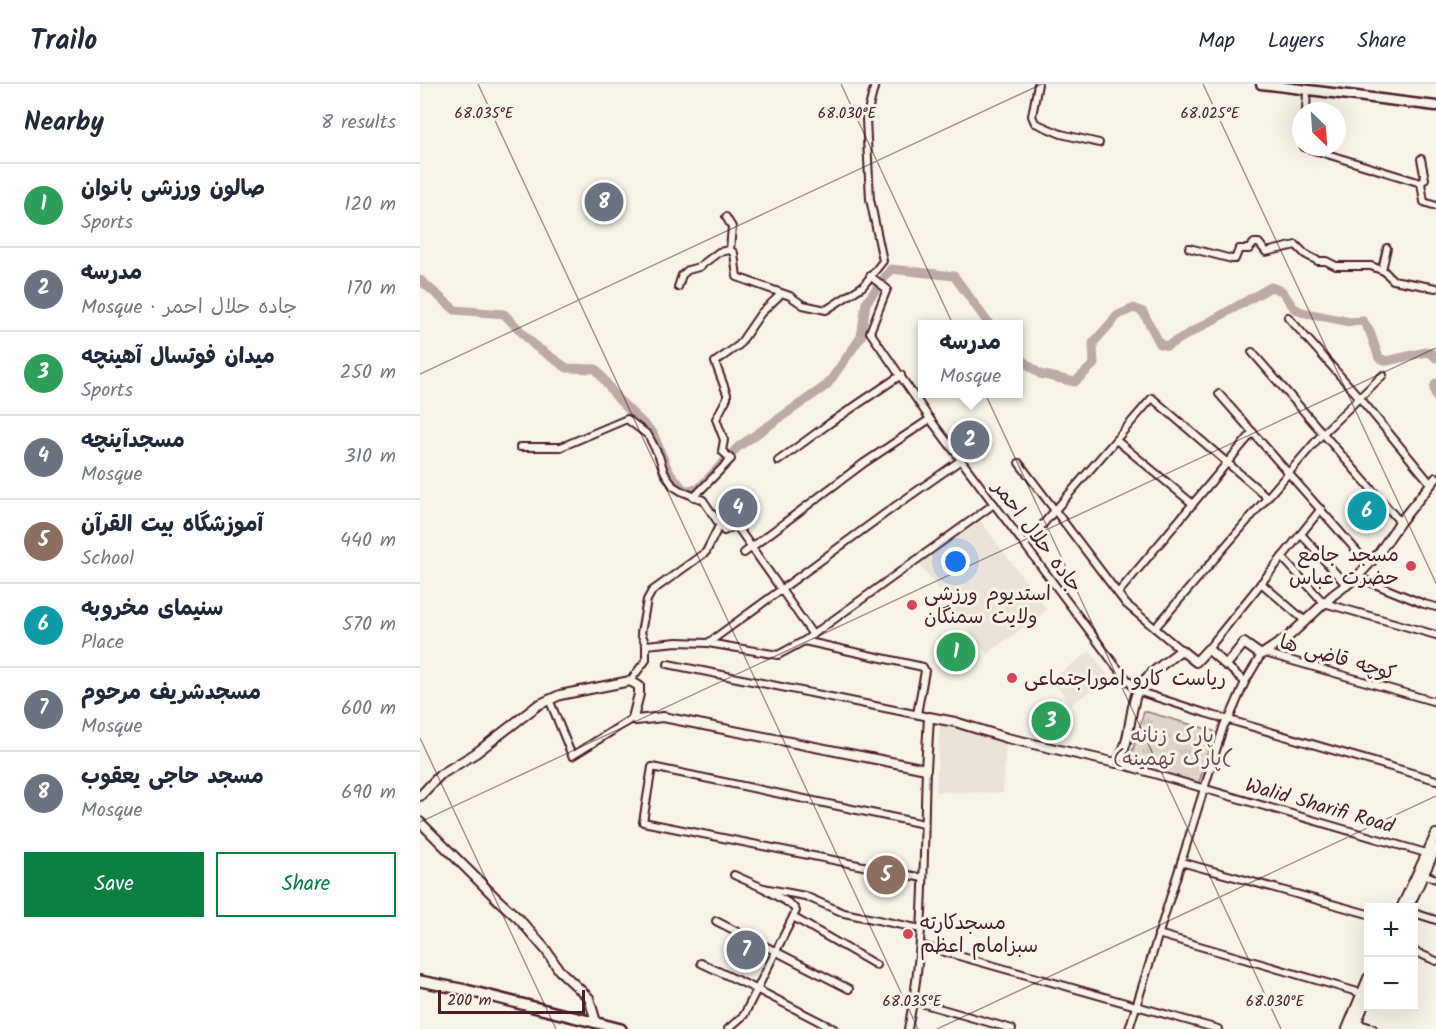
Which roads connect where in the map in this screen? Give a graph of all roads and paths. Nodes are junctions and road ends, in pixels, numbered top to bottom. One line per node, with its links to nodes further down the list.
1 (875, 84): 17 (street)
2 (1038, 84): 7 (street)
3 (1261, 84): 4 (main road)
4 (1307, 90): 5 (street); 6 (main road)
5 (1306, 102)
6 (1436, 106)
7 (1099, 143)
8 (1333, 156): 10 (street)
9 (1421, 159): 10 (street)
10 (1421, 183): 11 (street)
11 (1436, 206)
12 (726, 217): 15 (street)
13 (1189, 248): 16 (street)
14 (1387, 248): 16 (street)
15 (730, 250): 18 (street); 20 (street)
16 (1382, 270): 19 (street)
17 (870, 276): 20 (street); 23 (street, جاده حلال احمر)
18 (678, 287)
19 (1436, 288)
20 (781, 294): 38 (street)
21 (1288, 317): 26 (street)
22 (1252, 352): 29 (street)
23 (901, 375): 27 (street, جاده حلال احمر); 33 (street)
24 (1383, 375): 26 (street)
25 (1219, 394): 28 (street)
26 (1359, 397): 29 (street); 37 (street)
27 (930, 419): 32 (street, جاده حلال احمر); 48 (street)
28 (1253, 432): 35 (street); 36 (street)
29 (1323, 433): 36 (street); 44 (street)
30 (1116, 440): 35 (street); 41 (street); 43 (street)
31 (520, 447): 38 (street)
32 (961, 460): 40 (street, جاده حلال احمر); 55 (street)
33 (778, 461)
34 (1019, 463): 43 (street)
35 (1227, 463): 39 (street); 41 (street)
36 (1289, 472): 39 (street); 42 (street)
37 (1433, 481): 44 (street)
38 (694, 497): 45 (street)
39 (1268, 497): 60 (street)
40 (994, 504): 47 (street, جاده حلال احمر); 61 (street)
41 (1193, 504): 56 (street)
42 (1321, 509): 46 (street); 51 (street)
43 (1056, 511): 47 (street); 56 (street)
44 (1400, 522): 51 (street)
45 (719, 526): 48 (street); 65 (street)
46 (1301, 534): 50 (street); 54 (street)
47 (1025, 545): 73 (street, جاده حلال احمر)
48 (752, 547): 49 (street); 55 (street)
49 (744, 553)
50 (1282, 557): 53 (street); 57 (street)
51 (1369, 565): 52 (street)
52 (1357, 577): 54 (street); 58 (street)
53 (1261, 583): 59 (street); 66 (street)
54 (1347, 586): 57 (street)
55 (782, 589): 61 (street); 64 (street)
56 (1118, 593): 60 (street)
57 (1324, 603): 59 (street); 62 (street)
58 (1436, 607)
59 (1304, 620): 68 (street)
60 (1155, 628): 67 (street)
61 (813, 635): 63 (street)
62 (1436, 635)
63 (804, 641): 64 (street); 76 (street)
64 (708, 643): 65 (street)
65 (646, 645): 71 (street)
66 (1208, 649): 67 (street); 70 (street)
67 (1181, 650): 73 (street)
68 (1263, 654): 70 (street); 72 (street); 75 (street, کوچه قاضی ها)
69 (668, 664): 76 (street)
70 (1227, 665): 72 (street)
71 (630, 681): 74 (street); 78 (street)
72 (1245, 682): 79 (street)
73 (1137, 692): 79 (street); 80 (street)
74 (549, 699): 78 (street); 84 (street)
75 (1436, 702)
76 (917, 714): 77 (street)
77 (929, 717): 80 (street); 81 (street)
78 (633, 718): 81 (street)
79 (1229, 719): 82 (street); 83 (street)
80 (1116, 763): 83 (street, Walid Sharifi Road)
81 (926, 769): 86 (street)
82 (1436, 780)
83 (1204, 789): 89 (street, Walid Sharifi Road); 90 (street)
84 (420, 796)
85 (420, 822): 118 (street)
86 (924, 824): 93 (street); 93 (street)
87 (1436, 834): 89 (street)
88 (1436, 848): 91 (street)
89 (1426, 853): 91 (street)
90 (1181, 862): 98 (street); 104 (street)
91 (1420, 873): 94 (street); 96 (street); 97 (street)
92 (735, 875): 95 (street)
93 (922, 878): 103 (street)
94 (1436, 879)
95 (764, 888): 100 (street); 103 (street)
96 (1404, 903)
97 (1410, 903)
98 (1364, 913)
99 (1418, 915): 101 (street)
100 (793, 917): 106 (street); 110 (street)
101 (1436, 920)
102 (716, 921): 106 (street)
103 (921, 929): 105 (street)
104 (1158, 934): 114 (street); 117 (street)
105 (920, 945): 116 (street); 117 (street)
106 (775, 951): 112 (street); 113 (street)
107 (1418, 953): 108 (street)
108 (1436, 961)
109 (701, 963): 112 (street)
110 (876, 965)
111 (420, 981): 118 (highway)
112 (756, 989): 121 (street); 122 (street)
113 (849, 989)
114 (1364, 994)
115 (1364, 996): 119 (street)
116 (914, 1001): 123 (street); 124 (street)
117 (1136, 1005): 125 (street); 126 (street)
118 (592, 1026): 120 (highway)
119 (1352, 1026): 127 (street)
120 (621, 1029)
121 (728, 1029)
122 (834, 1029)
123 (908, 1029)
124 (1012, 1029)
125 (1129, 1029)
126 (1218, 1029)
127 (1372, 1029)

